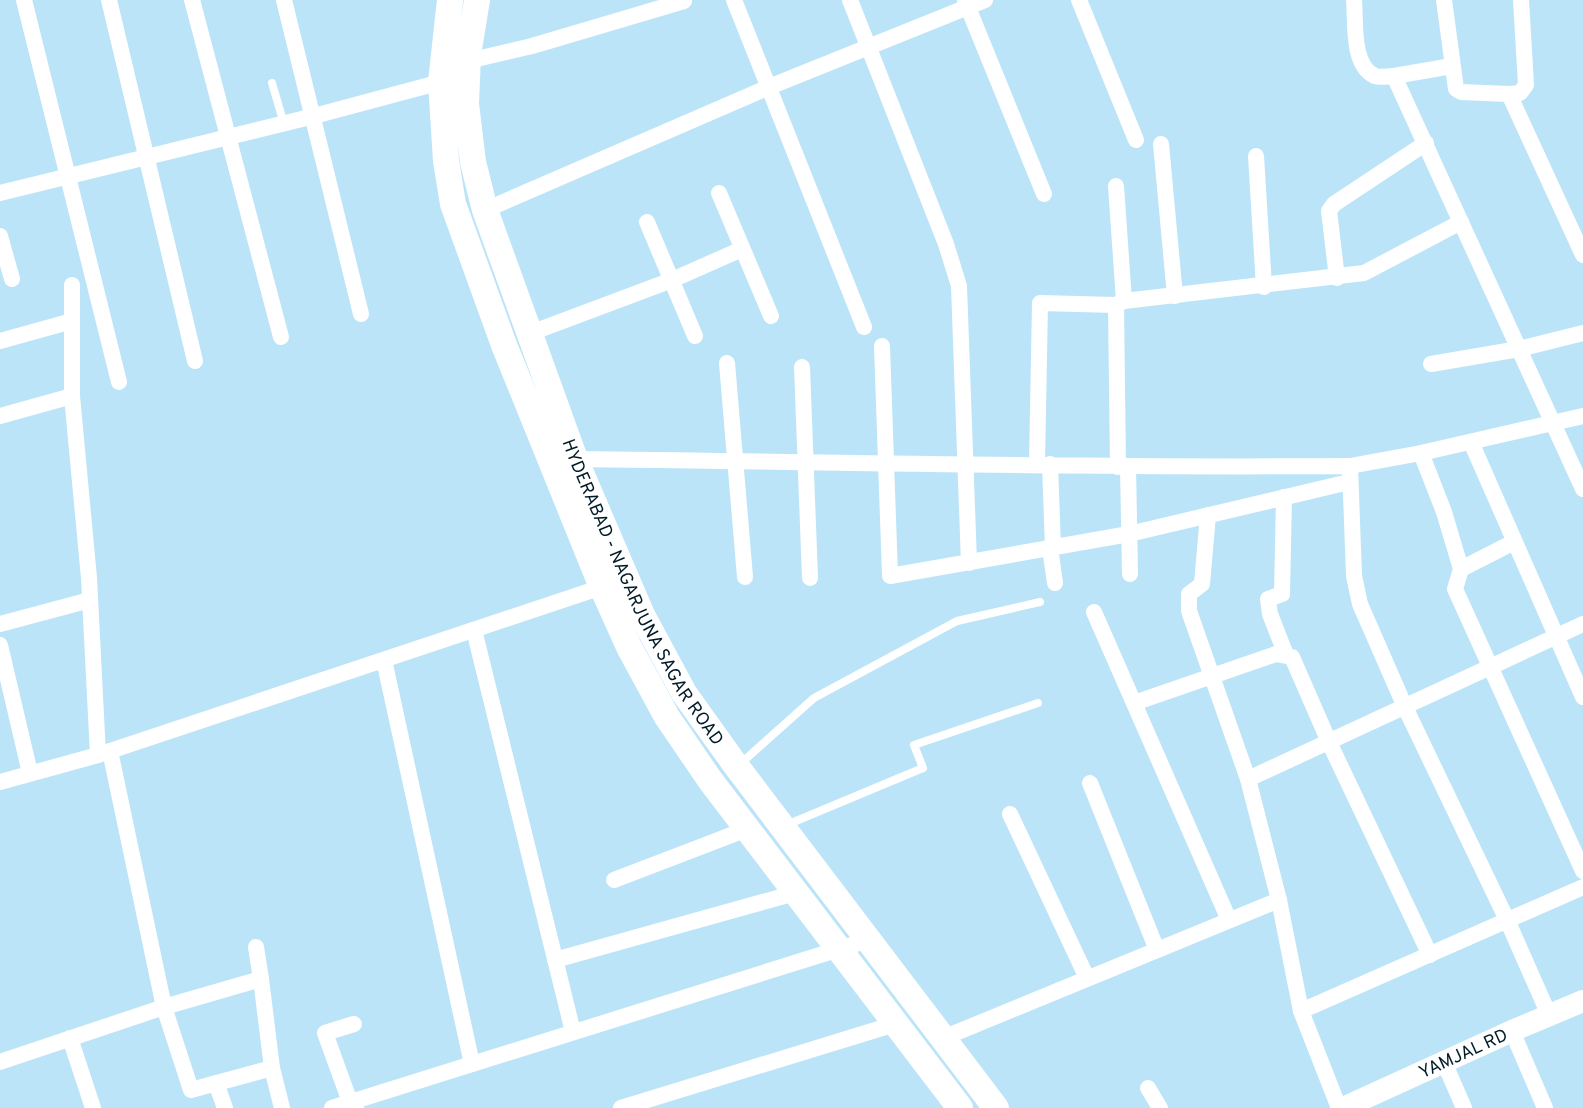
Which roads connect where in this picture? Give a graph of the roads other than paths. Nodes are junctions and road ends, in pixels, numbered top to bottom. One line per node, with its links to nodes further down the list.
1 (24, 0): 33 (street)
2 (109, 0): 32 (street)
3 (192, 0): 27 (street)
4 (284, 0): 25 (street)
5 (450, 0): 21 (main road, HYDERABAD - NAGARJUNA SAGAR ROAD)
6 (477, 0): 18 (main road, HYDERABAD - NAGARJUNA SAGAR ROAD)
7 (734, 0): 23 (street)
8 (850, 0): 17 (street)
9 (985, 0): 15 (street)
10 (1079, 0): 28 (street)
11 (1354, 0): 20 (street)
12 (1444, 0): 19 (street)
13 (1521, 0): 24 (street)
14 (684, 1): 16 (street)
15 (967, 3): 17 (street); 37 (street)
16 (647, 6): 18 (street)
17 (870, 47): 23 (street); 77 (street)
18 (468, 61): 38 (main road, HYDERABAD - NAGARJUNA SAGAR ROAD)
19 (1452, 66): 20 (street); 24 (street)
20 (1394, 76): 29 (street)
21 (441, 82): 25 (street); 93 (main road, HYDERABAD - NAGARJUNA SAGAR ROAD)
22 (272, 83): 26 (lane)
23 (769, 87): 38 (street); 54 (street)
24 (1509, 94): 43 (street)
25 (314, 116): 26 (street); 51 (street)
26 (284, 124): 27 (street)
27 (228, 137): 32 (street); 57 (street)
28 (1136, 140)
29 (1426, 143): 40 (street); 44 (street)
30 (1161, 144): 49 (street)
31 (1256, 156): 48 (street)
32 (147, 157): 33 (street); 62 (street)
33 (68, 176): 35 (street); 66 (street)
34 (1116, 186): 50 (street)
35 (0, 193)
36 (719, 193): 42 (street)
37 (1044, 194)
38 (485, 210): 56 (main road, HYDERABAD - NAGARJUNA SAGAR ROAD)
39 (647, 222): 46 (street)
40 (1461, 222): 44 (street); 61 (street)
41 (0, 236): 45 (street)
42 (742, 249): 46 (street); 52 (street)
43 (1583, 255)
44 (1337, 278): 48 (street)
45 (12, 279)
46 (672, 280): 56 (street); 58 (street)
47 (72, 285): 53 (street)
48 (1264, 287): 49 (street)
49 (1175, 296): 50 (street)
50 (1120, 303): 78 (street); 79 (street)
51 (361, 314)
52 (771, 316)
53 (72, 321): 59 (street); 67 (street)
54 (864, 327)
55 (1583, 333): 61 (street)
56 (528, 334): 73 (main road, HYDERABAD - NAGARJUNA SAGAR ROAD)
57 (281, 336)
58 (694, 336)
59 (0, 341)
60 (882, 346): 76 (street)
61 (1519, 349): 64 (street); 70 (street)
62 (195, 361)
63 (727, 363): 74 (street)
64 (1431, 364)
65 (802, 367): 75 (street)
66 (118, 381)
67 (72, 396): 68 (street); 94 (street)
68 (0, 416)
69 (1583, 416): 70 (street)
70 (1553, 424): 71 (street); 81 (street)
71 (1471, 442): 72 (street); 85 (street)
72 (1421, 453): 80 (street); 88 (street)
73 (575, 459): 74 (street); 112 (main road, HYDERABAD - NAGARJUNA SAGAR ROAD)
74 (735, 461): 75 (street); 90 (street)
75 (804, 461): 76 (street); 91 (street)
76 (885, 462): 77 (street); 87 (street)
77 (967, 463): 78 (street); 87 (street)
78 (1043, 464): 79 (street); 86 (street)
79 (1123, 467): 80 (street); 84 (street)
80 (1349, 474): 82 (street); 109 (street)
81 (1583, 489)
82 (1284, 497): 83 (street); 102 (street)
83 (1208, 515): 84 (street); 105 (street)
84 (1129, 534): 86 (street); 89 (street)
85 (1515, 542): 88 (street); 100 (street)
86 (1051, 548): 87 (street); 92 (street)
87 (969, 563)
88 (1461, 569): 104 (street)
89 (1130, 574)
90 (745, 577)
91 (810, 578)
92 (1055, 583)
93 (602, 587): 99 (street); 119 (main road, HYDERABAD - NAGARJUNA SAGAR ROAD)
94 (90, 600): 97 (street); 111 (street)
95 (1040, 602): 112 (lane)
96 (1094, 612): 108 (street)
97 (0, 624)
98 (1583, 624): 100 (street)
99 (474, 630): 103 (street); 132 (street)
100 (1556, 637): 104 (street); 106 (street)
101 (0, 645): 113 (street)
102 (1286, 655): 105 (street); 110 (street)
103 (384, 660): 111 (street); 147 (street)
104 (1490, 668): 109 (street); 120 (street)
105 (1214, 675): 108 (street); 114 (street)
106 (1583, 697)
107 (1038, 703): 118 (lane)
108 (1134, 703): 125 (street)
109 (1405, 707): 110 (street); 126 (street)
110 (1329, 742): 114 (street); 131 (street)
111 (104, 753): 113 (street); 136 (street)
112 (737, 767): 118 (main road, HYDERABAD - NAGARJUNA SAGAR ROAD)
113 (30, 773): 115 (street)
114 (1248, 779): 124 (street)
115 (0, 782)
116 (1090, 783): 130 (street)
117 (1010, 814): 133 (street)
118 (783, 826): 127 (main road, HYDERABAD - NAGARJUNA SAGAR ROAD)
119 (747, 829): 121 (street); 123 (main road, HYDERABAD - NAGARJUNA SAGAR ROAD)
120 (1583, 871)
121 (614, 880)
122 (1583, 887): 126 (street)
123 (795, 893): 129 (main road, HYDERABAD - NAGARJUNA SAGAR ROAD); 132 (street)
124 (1279, 900): 125 (street); 137 (street)
125 (1229, 920): 130 (street)
126 (1508, 922): 131 (street); 138 (street)
127 (868, 940): 129 (street); 144 (main road, HYDERABAD - NAGARJUNA SAGAR ROAD)
128 (256, 947): 134 (street)
129 (841, 950): 140 (main road, HYDERABAD - NAGARJUNA SAGAR ROAD); 142 (street)
130 (1157, 950): 133 (street)
131 (1430, 956): 137 (street)
132 (555, 960): 142 (street)
133 (1087, 978): 144 (street)
134 (261, 979): 136 (street); 148 (street)
135 (1583, 1001): 138 (main road, YAMJAL RD)
136 (164, 1007): 143 (street); 149 (street)
137 (1301, 1011): 161 (street)
138 (1549, 1015): 141 (main road, YAMJAL RD)
139 (354, 1024): 152 (street)
140 (895, 1024): 157 (street); 158 (main road, HYDERABAD - NAGARJUNA SAGAR ROAD)
141 (1512, 1031): 146 (main road, YAMJAL RD); 163 (street)
142 (573, 1032): 147 (street)
143 (70, 1038): 145 (street); 153 (street)
144 (943, 1038): 159 (main road, HYDERABAD - NAGARJUNA SAGAR ROAD)
145 (0, 1062)
146 (1444, 1062): 151 (main road, YAMJAL RD); 162 (street)
147 (472, 1064): 152 (street)
148 (272, 1068): 149 (street); 155 (street)
149 (216, 1083): 154 (street)
150 (1148, 1088): 160 (street)
151 (1380, 1101): 161 (main road, YAMJAL RD)
152 (353, 1105): 156 (street)
153 (93, 1108)
154 (225, 1108)
155 (282, 1108)
156 (332, 1108)
157 (621, 1108)
158 (960, 1108)
159 (996, 1108)
160 (1160, 1108)
161 (1341, 1108)
162 (1464, 1108)
163 (1545, 1108)

